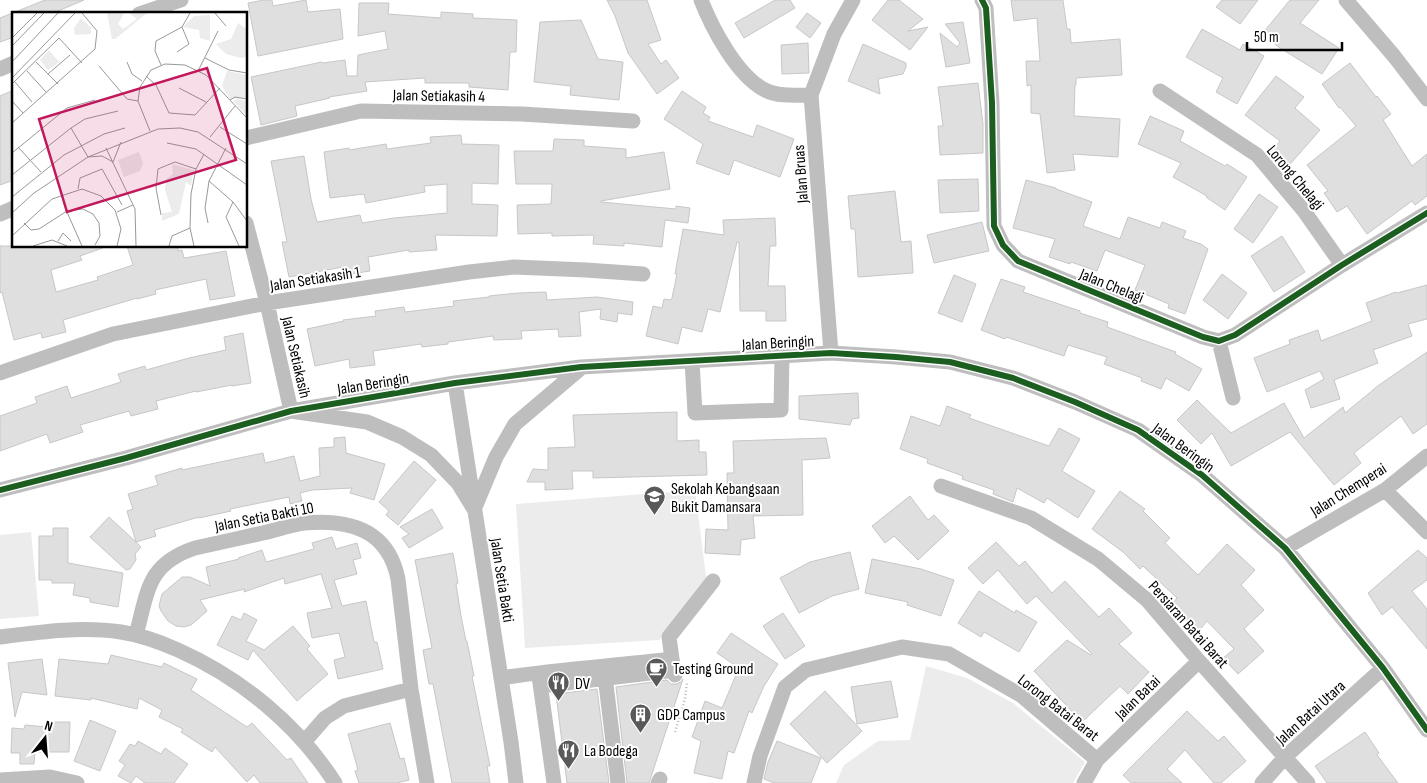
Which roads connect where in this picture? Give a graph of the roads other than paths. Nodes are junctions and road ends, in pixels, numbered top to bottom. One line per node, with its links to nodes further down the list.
1 (181, 0): 6 (street)
2 (701, 0): 10 (street)
3 (853, 0): 10 (street, Jalan Bruas)
4 (982, 0): 21 (street, Jalan Chelagi)
5 (1347, 0): 11 (street)
6 (145, 12)
7 (12, 64): 8 (street)
8 (0, 69)
9 (1160, 91): 18 (street, Lorong Chelagi)
10 (811, 94): 22 (street, Jalan Bruas)
11 (1427, 99)
12 (634, 121): 13 (street, Jalan Setiakasih 4)
13 (248, 138)
14 (12, 209): 16 (street)
15 (1427, 213): 18 (street)
16 (0, 214)
17 (248, 231): 20 (street, Jalan Setiakasih)
18 (1342, 265): 21 (street)
19 (643, 274): 20 (street, Jalan Setiakasih 1)
20 (267, 303): 26 (street, Jalan Setiakasih 1); 29 (street, Jalan Setiakasih)
21 (1219, 341): 28 (street)
22 (831, 353): 23 (street, Jalan Beringin); 36 (street, Jalan Beringin)
23 (782, 356): 24 (street, Jalan Beringin); 24 (street)
24 (692, 361): 25 (street, Jalan Beringin)
25 (581, 368): 27 (street, Jalan Beringin); 34 (street)
26 (0, 373)
27 (455, 383): 29 (street, Jalan Beringin); 34 (street, Jalan Setia Bakti)
28 (1232, 398)
29 (291, 411): 32 (street, Jalan Beringin); 34 (street)
30 (1427, 456): 33 (street, Jalan Chemperai)
31 (941, 486): 40 (street, Persiaran Batai Barat)
32 (0, 490)
33 (1385, 490): 35 (street); 36 (street, Jalan Chemperai)
34 (474, 509): 43 (street, Jalan Setia Bakti)
35 (1427, 532)
36 (1284, 548): 41 (street, Jalan Beringin)
37 (713, 581): 42 (street)
38 (136, 635): 39 (street); 45 (street, Jalan Setia Bakti 10); 47 (street)
39 (0, 637)
40 (1199, 661): 48 (street, Persiaran Batai Barat); 49 (street, Jalan Batai)
41 (1383, 668): 46 (street, Jalan Beringin); 48 (street, Jalan Batai Utara)
42 (604, 673): 44 (street); 56 (street)
43 (501, 678): 44 (street); 54 (street, Jalan Setia Bakti)
44 (540, 679): 55 (street)
45 (411, 689): 47 (street); 53 (street, Jalan Setia Bakti 10)
46 (1427, 730)
47 (304, 742): 52 (street)
48 (1285, 758): 59 (street, Jalan Batai Utara); 60 (street, Persiaran Batai Barat)
49 (1097, 760): 57 (street, Lorong Batai Barat); 58 (street, Jalan Batai)
50 (0, 780): 51 (street)
51 (77, 783)
52 (335, 783)
53 (427, 783)
54 (516, 783)
55 (554, 783)
56 (618, 783)
57 (754, 783)
58 (1084, 783)
59 (1262, 783)
60 (1308, 783)

